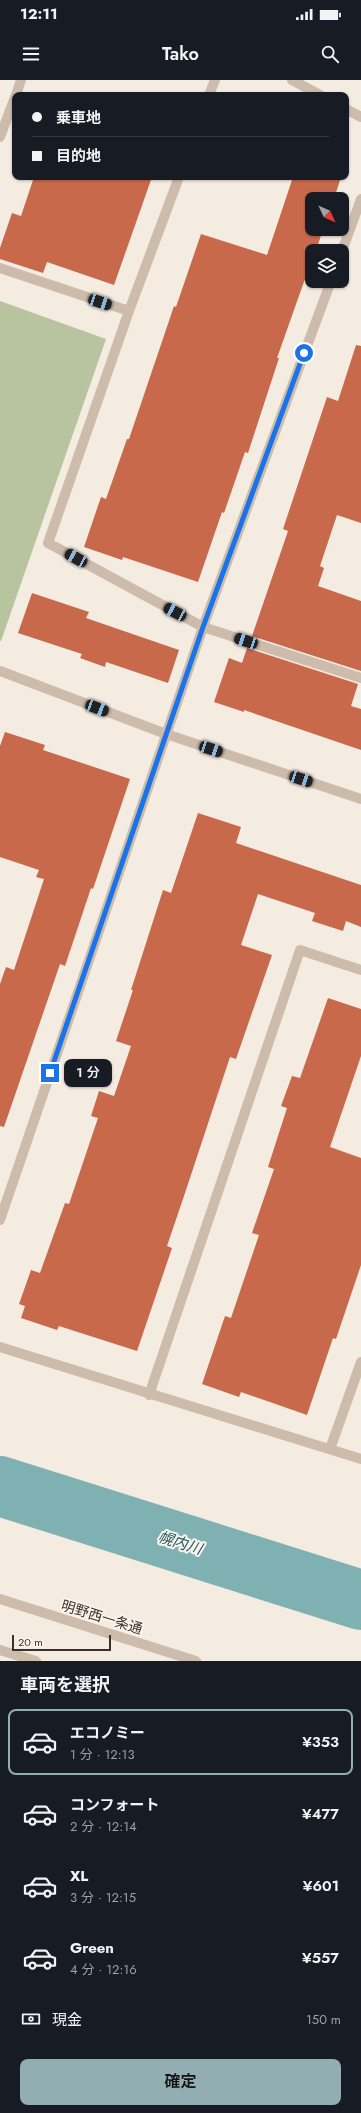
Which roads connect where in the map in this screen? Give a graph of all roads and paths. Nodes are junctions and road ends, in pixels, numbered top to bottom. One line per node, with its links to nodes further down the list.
1 (21, 80): 4 (street)
2 (215, 80): 5 (street)
3 (292, 80): 6 (street)
4 (16, 92)
5 (210, 92)
6 (314, 92)
7 (12, 104): 10 (street)
8 (349, 111): 9 (street)
9 (361, 117)
10 (0, 137)
11 (178, 180): 16 (street)
12 (361, 199): 13 (street)
13 (345, 244)
14 (0, 268): 16 (street)
15 (328, 288): 17 (street)
16 (129, 311): 17 (street)
17 (203, 627): 19 (street); 20 (street)
18 (0, 671): 20 (street)
19 (361, 678)
20 (166, 734): 21 (street); 23 (street)
21 (361, 799)
22 (361, 970): 26 (street)
23 (0, 1220)
24 (0, 1347): 26 (street)
25 (361, 1362): 27 (street)
26 (149, 1395): 27 (street)
27 (330, 1449): 28 (street)
28 (361, 1459)
29 (0, 1599): 32 (street, 明野西一条通)
30 (0, 1650): 31 (street)
31 (36, 1661)
32 (196, 1661)

